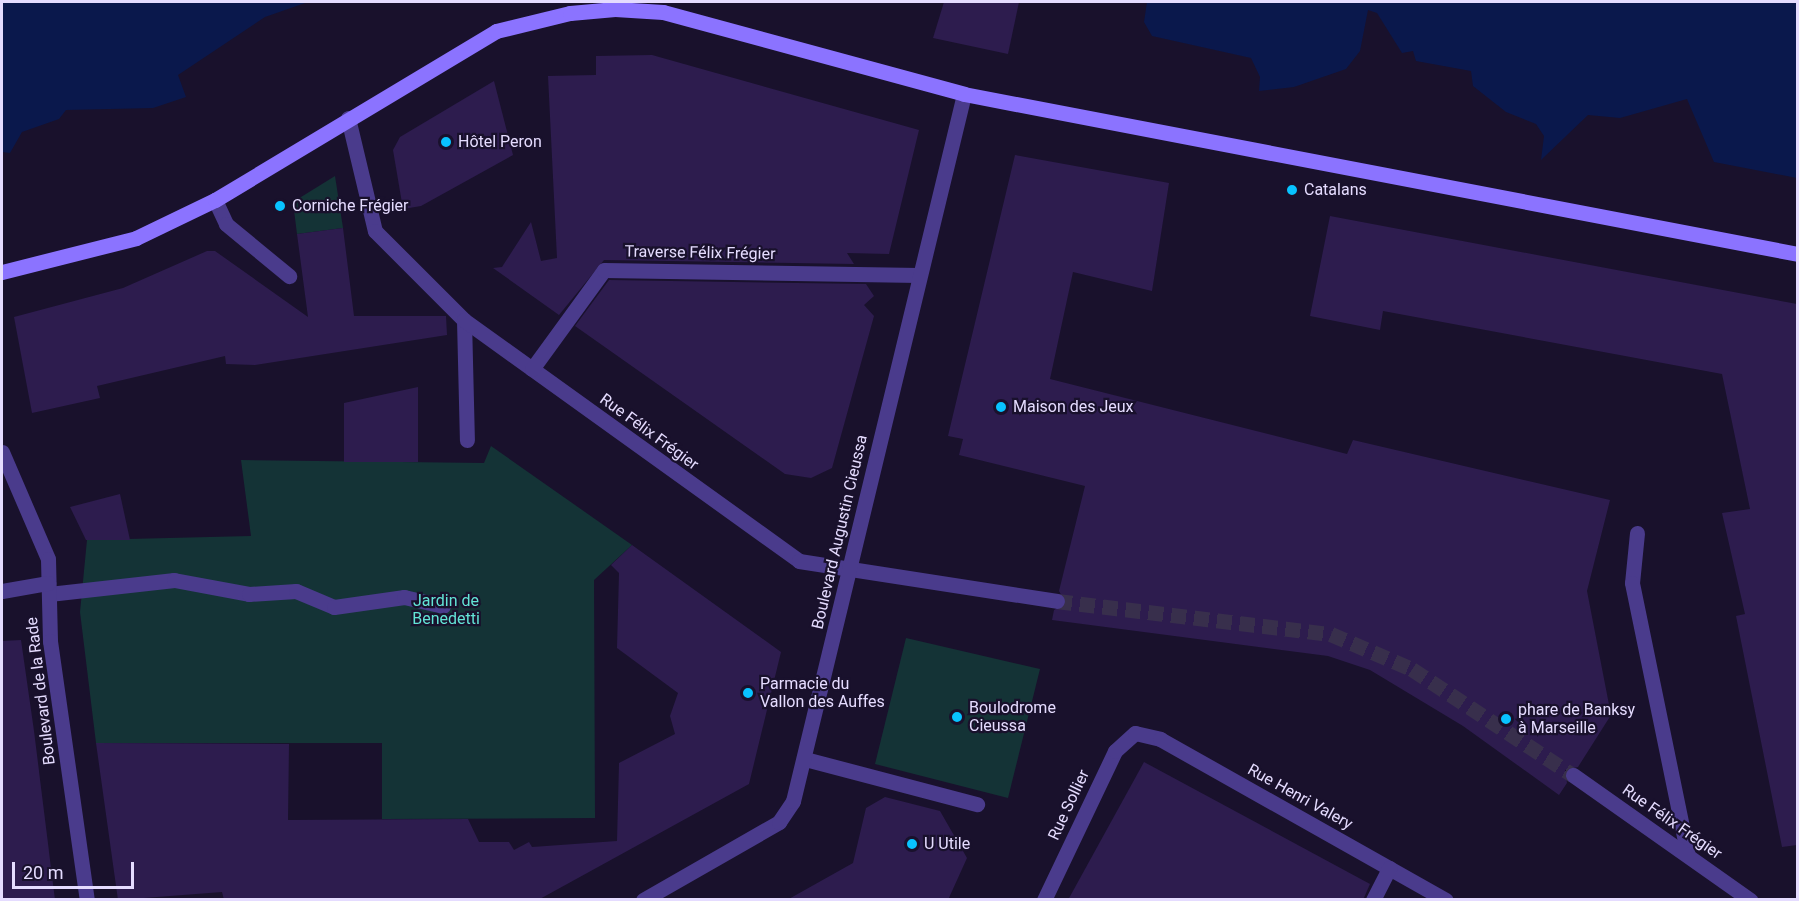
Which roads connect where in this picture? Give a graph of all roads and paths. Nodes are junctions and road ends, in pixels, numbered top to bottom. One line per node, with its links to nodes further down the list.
1 (964, 94): 2 (main road); 4 (main road); 6 (street, Boulevard Augustin Cieussa)
2 (348, 118): 3 (main road); 8 (street, Rue Félix Frégier)
3 (215, 200): 5 (main road); 7 (street)
4 (1797, 254)
5 (2, 272)
6 (919, 275): 9 (street, Traverse Félix Frégier); 13 (street, Boulevard Augustin Cieussa)
7 (289, 276)
8 (464, 320): 9 (street, Rue Félix Frégier); 10 (street)
9 (532, 369): 13 (street, Rue Félix Frégier)
10 (467, 440)
11 (2, 452): 14 (street, Boulevard de la Rade)
12 (1637, 533): 22 (street)
13 (849, 569): 16 (street, Rue Félix Frégier); 19 (street, Boulevard Augustin Cieussa)
14 (49, 588): 15 (street); 17 (street); 24 (street, Boulevard de la Rade)
15 (2, 591)
16 (1057, 601)
17 (442, 606)
18 (1135, 733): 23 (street, Rue Henri Valery); 26 (street, Rue Sollier)
19 (805, 759): 21 (street); 25 (street, Boulevard Augustin Cieussa)
20 (1573, 775): 22 (street, Rue Félix Frégier)
21 (977, 804)
22 (1687, 852): 29 (street, Rue Félix Frégier)
23 (1389, 868): 27 (street); 28 (street, Rue Henri Valery)
24 (87, 900)
25 (643, 900)
26 (1044, 900)
27 (1373, 900)
28 (1446, 900)
29 (1750, 900)

